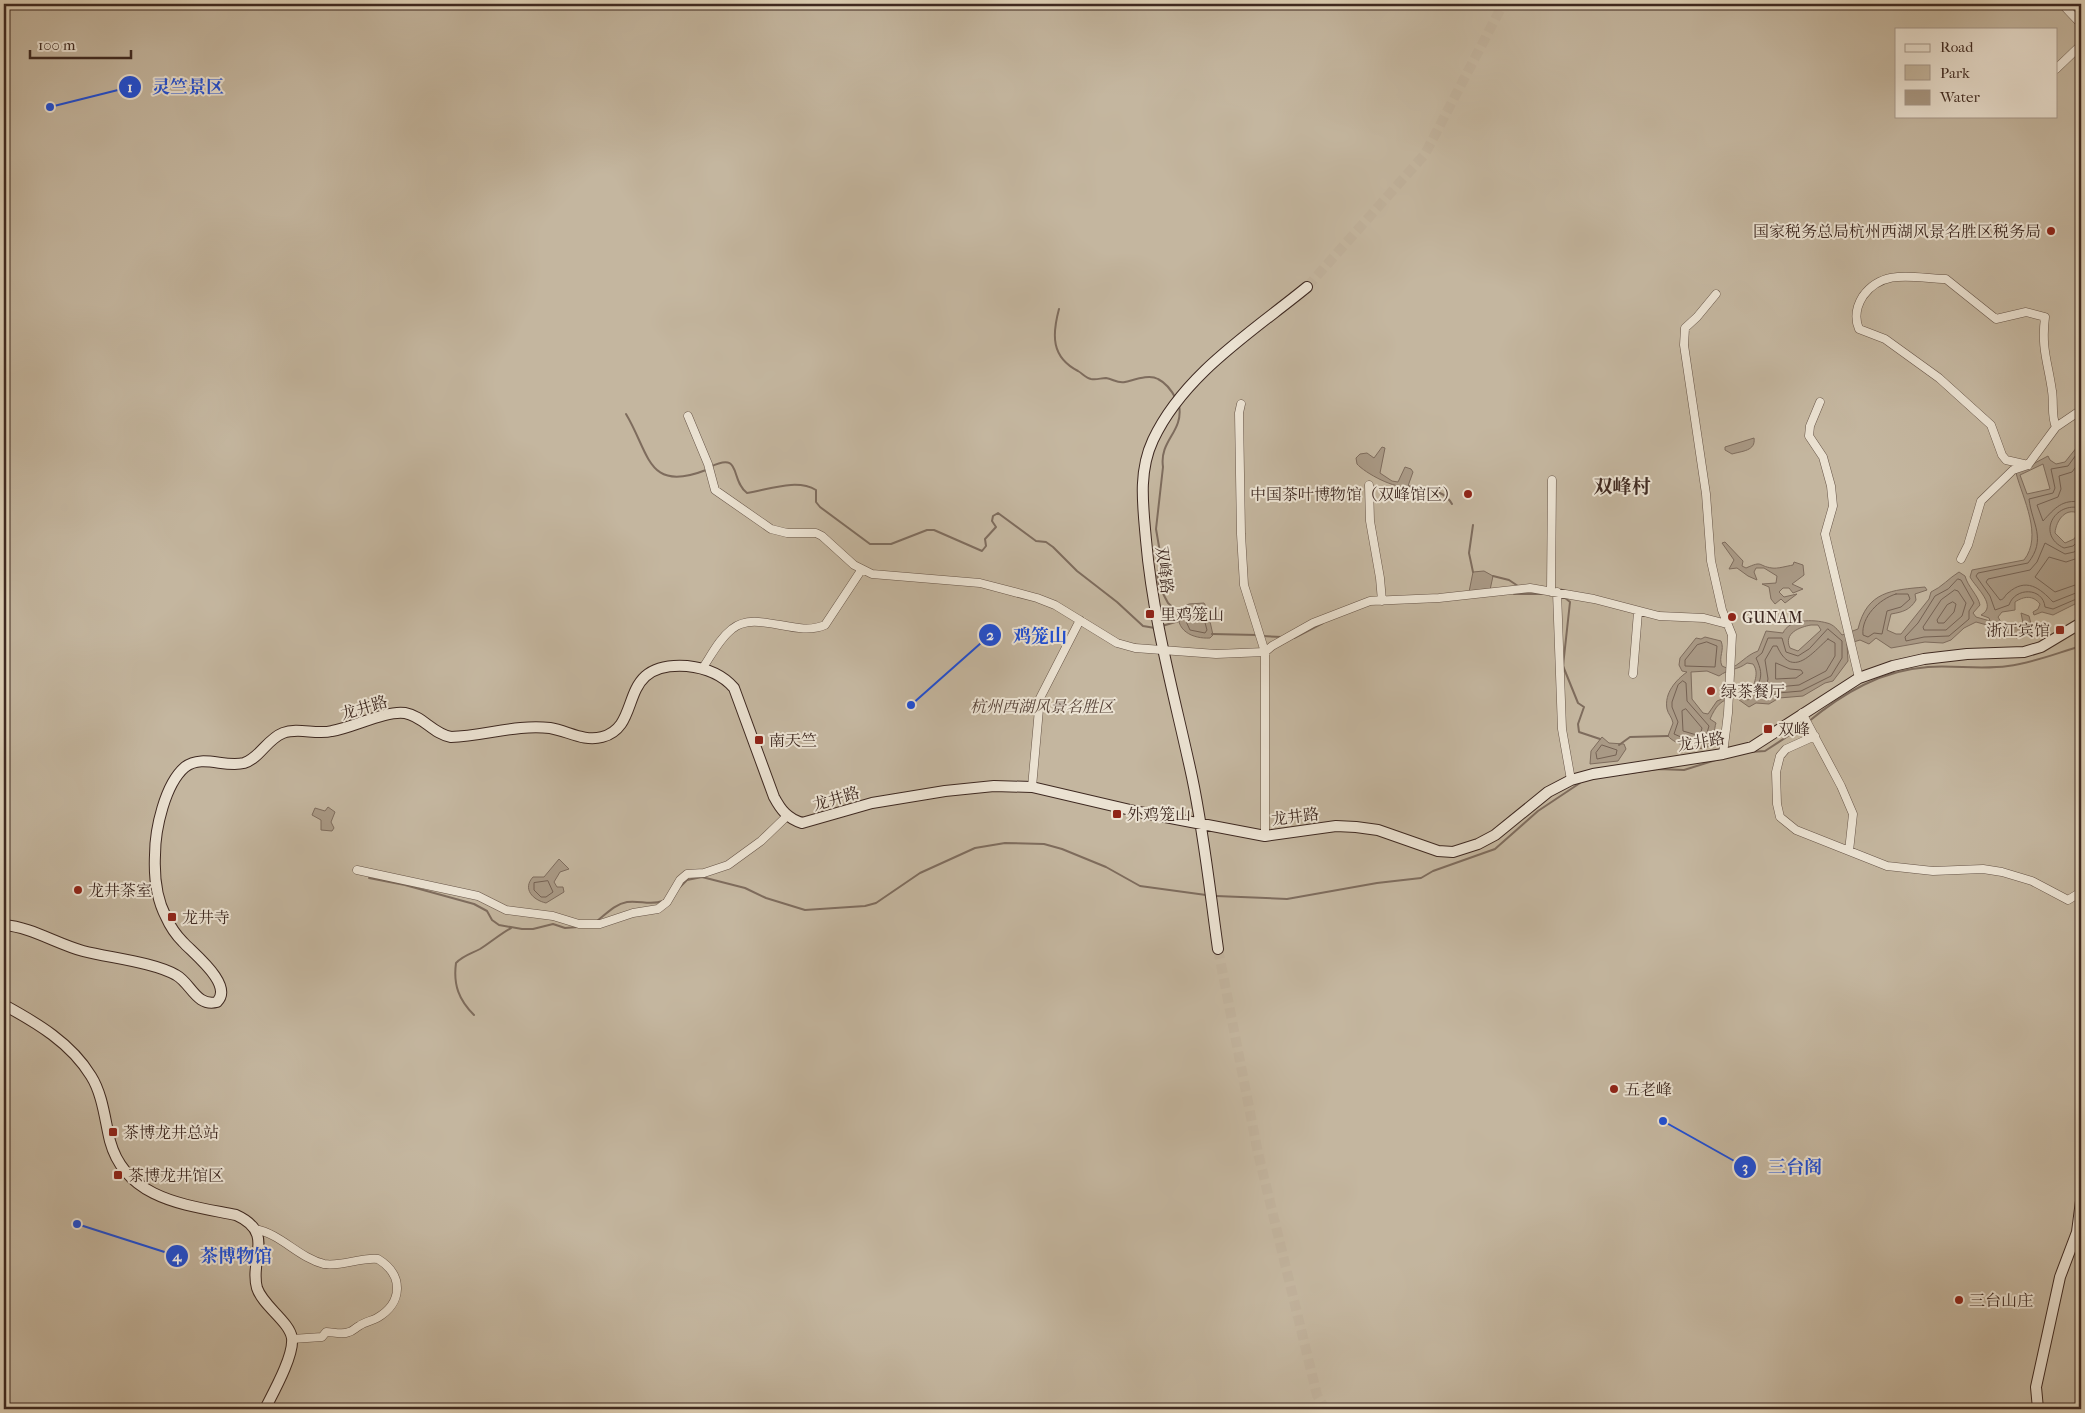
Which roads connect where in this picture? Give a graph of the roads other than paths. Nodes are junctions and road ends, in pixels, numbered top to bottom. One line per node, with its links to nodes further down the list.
1 (2062, 4): 2 (street)
2 (2081, 24)
3 (2081, 45): 4 (street)
4 (2058, 67)
5 (1307, 287): 23 (street, 双峰路)
6 (1716, 294): 22 (street)
7 (1820, 402): 27 (street)
8 (1241, 404): 24 (street)
9 (2081, 410): 11 (street)
10 (688, 416): 16 (street)
11 (2056, 427): 12 (street); 12 (street)
12 (2028, 465): 15 (street)
13 (1552, 480): 17 (street)
14 (1369, 485): 18 (street)
15 (1961, 559)
16 (862, 569): 20 (street); 25 (street)
17 (1556, 595): 18 (street); 19 (street); 31 (street)
18 (1382, 601): 24 (street)
19 (1638, 612): 22 (street); 26 (street)
20 (1080, 620): 23 (street); 32 (street)
21 (2081, 622): 27 (street, 龙井路)
22 (1727, 624): 30 (street)
23 (1162, 650): 24 (street); 34 (street, 双峰路)
24 (1265, 652): 35 (street)
25 (702, 669): 33 (street, 龙井路); 39 (street, 龙井路)
26 (1633, 674)
27 (1859, 678): 28 (street, 龙井路)
28 (1806, 720): 29 (street); 30 (street, 龙井路)
29 (1815, 736): 36 (street); 36 (street)
30 (1723, 754): 31 (street, 龙井路)
31 (1571, 780): 35 (street, 龙井路)
32 (1032, 787): 33 (street, 龙井路); 34 (street, 龙井路)
33 (787, 816): 37 (street)
34 (1200, 823): 35 (street, 龙井路); 40 (street, 双峰路)
35 (1265, 836)
36 (1849, 851): 38 (street)
37 (357, 870)
38 (2081, 892)
39 (4, 925)
40 (1218, 949)
41 (4, 1005): 43 (street)
42 (2081, 1201): 46 (street)
43 (255, 1229): 44 (street); 44 (street)
44 (292, 1339): 45 (street)
45 (265, 1409)
46 (2038, 1409)

